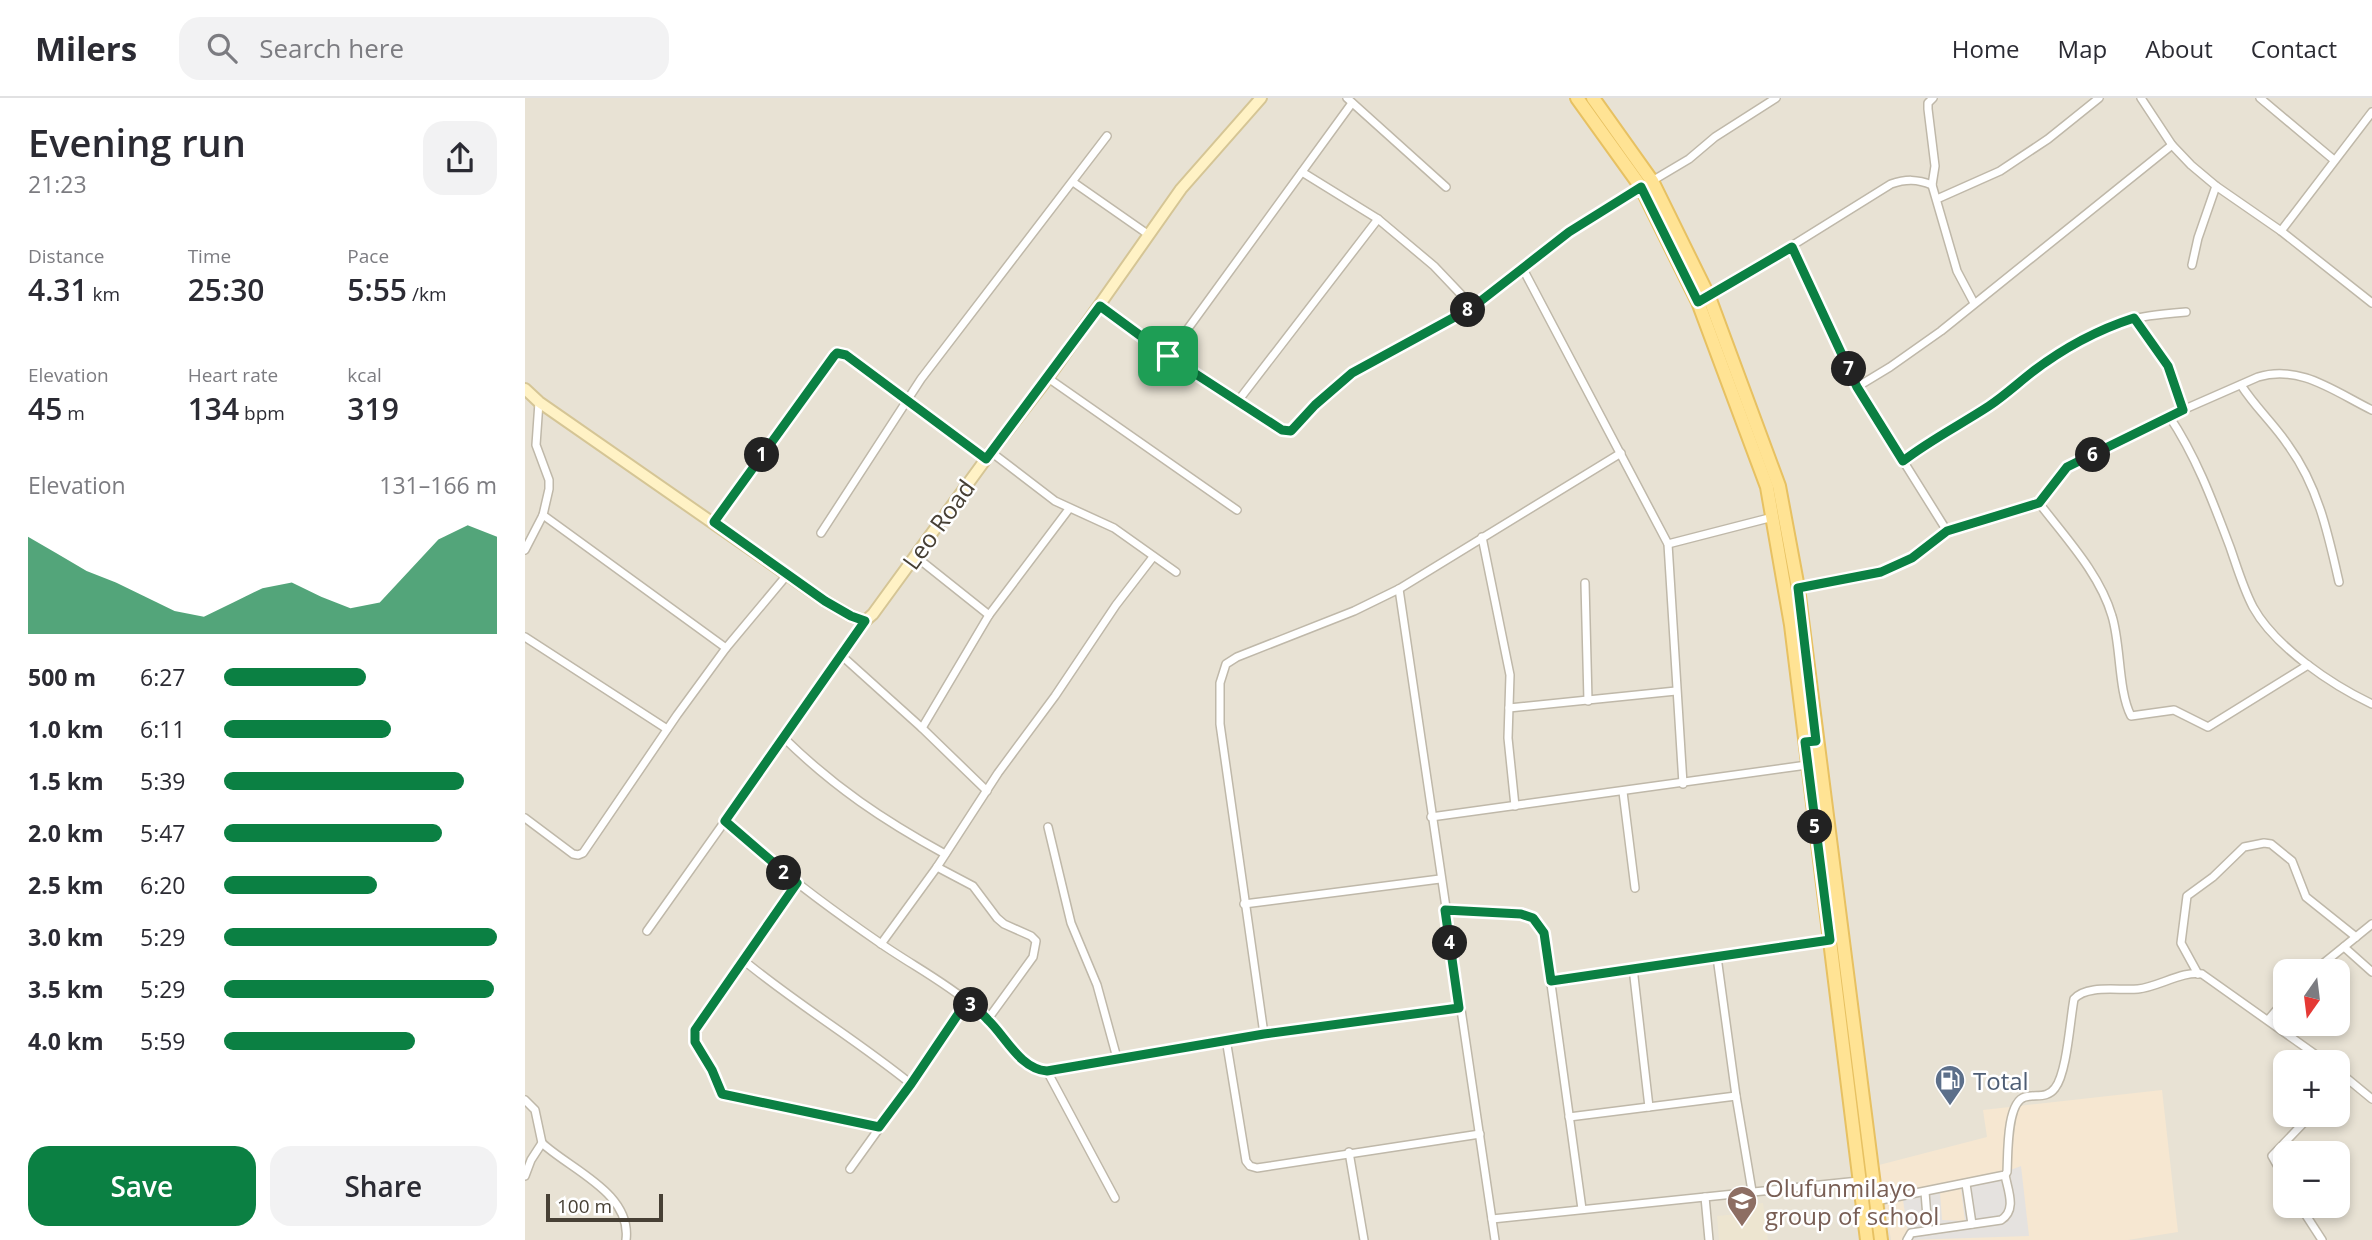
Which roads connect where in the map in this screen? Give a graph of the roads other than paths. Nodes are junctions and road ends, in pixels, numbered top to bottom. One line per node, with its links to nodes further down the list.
1 (1261, 98): 23 (street, Leo Road)
2 (1577, 98): 16 (main road)
3 (1593, 98): 16 (main road)
4 (1776, 98): 16 (street)
5 (1933, 98): 17 (street)
6 (2099, 98): 20 (street)
7 (2141, 98): 12 (street)
8 (2260, 98): 13 (street)
9 (1350, 101): 14 (street); 19 (street)
10 (2372, 112): 13 (street)
11 (1107, 136): 15 (street)
12 (2172, 145): 18 (street); 29 (street)
13 (2334, 160): 22 (street)
14 (1302, 172): 21 (street); 34 (street)
15 (1073, 182): 23 (street); 39 (street)
16 (1647, 184): 26 (street); 27 (main road)
17 (1932, 185): 20 (street); 24 (street)
18 (2216, 186): 22 (street); 25 (street)
19 (1446, 187)
20 (1937, 199): 29 (street)
21 (1378, 219): 31 (street); 40 (street)
22 (2281, 231): 28 (street)
23 (1149, 235): 30 (street, Leo Road)
24 (1792, 247): 27 (street); 37 (street)
25 (2192, 265)
26 (1523, 269): 31 (street); 45 (street)
27 (1704, 300): 52 (main road); 65 (main road)
28 (2371, 302)
29 (1974, 303): 37 (street)
30 (1100, 306): 34 (street); 35 (street, Leo Road)
31 (1473, 307): 40 (street)
32 (2186, 312): 33 (street)
33 (2134, 318): 42 (street); 47 (street)
34 (1168, 356): 40 (street)
35 (1048, 377): 46 (street, Leo Road); 50 (street)
36 (2241, 385): 42 (street); 43 (street); 63 (street)
37 (1857, 387): 47 (street)
38 (525, 389): 41 (street)
39 (907, 401): 46 (street); 53 (street); 55 (street)
40 (1238, 401)
41 (539, 402): 51 (street); 53 (street)
42 (2183, 410): 44 (street)
43 (2372, 410)
44 (2169, 416): 48 (street); 72 (street)
45 (1621, 453): 56 (street); 57 (street)
46 (988, 455): 49 (street); 59 (street, Leo Road)
47 (1903, 461): 54 (street)
48 (2039, 503): 54 (street); 72 (street)
49 (1069, 509): 60 (street); 67 (street)
50 (1237, 510)
51 (543, 515): 58 (street); 70 (street)
52 (1774, 517): 57 (street); 80 (main road)
53 (714, 522): 62 (street)
54 (1947, 531): 65 (street)
55 (821, 533)
56 (1482, 537): 66 (street); 76 (street)
57 (1668, 544): 73 (street)
58 (525, 550)
59 (915, 556): 67 (street); 68 (street, Leo Road)
60 (1153, 556): 61 (street); 83 (street)
61 (1176, 572)
62 (787, 575): 68 (street); 70 (street)
63 (2339, 582)
64 (1585, 583): 74 (street)
65 (1798, 588): 80 (main road)
66 (1399, 589): 86 (street); 95 (street)
67 (989, 615): 77 (street)
68 (865, 621): 71 (street)
69 (525, 637): 78 (street)
70 (726, 648): 78 (street)
71 (842, 656): 77 (street); 79 (street)
72 (2308, 665): 75 (street)
73 (1676, 691): 74 (street); 82 (street)
74 (1588, 701): 76 (street)
75 (2372, 704)
76 (1510, 708): 85 (street)
77 (922, 728): 83 (street)
78 (667, 729): 87 (street)
79 (784, 738): 88 (street); 90 (street)
80 (1810, 741): 81 (main road); 107 (main road)
81 (1807, 765): 82 (street); 100 (main road)
82 (1683, 784): 84 (street)
83 (987, 791): 90 (street)
84 (1623, 792): 85 (street); 94 (street)
85 (1515, 806): 86 (street)
86 (1431, 817): 92 (street)
87 (525, 818)
88 (725, 821): 93 (street); 98 (street)
89 (1048, 827): 119 (street)
90 (945, 854): 91 (street)
91 (937, 867): 101 (street); 114 (street)
92 (1440, 879): 95 (street); 96 (street)
93 (797, 883): 101 (street); 104 (street)
94 (1635, 888)
95 (1244, 904): 116 (street)
96 (1445, 910): 110 (street); 112 (street)
97 (2372, 924): 99 (street)
98 (647, 931)
99 (2356, 937): 102 (street); 109 (street)
100 (1830, 940): 103 (street); 107 (main road)
101 (881, 944): 111 (street)
102 (2344, 947): 105 (street); 108 (street)
103 (1717, 957): 106 (street); 123 (street)
104 (742, 959): 122 (street); 128 (street)
105 (2329, 959)
106 (1633, 968): 110 (street); 126 (street)
107 (1839, 968): 137 (main road); 143 (main road)
108 (2372, 972)
109 (2198, 974): 115 (street); 135 (street)
110 (1551, 981): 127 (street)
111 (967, 1001): 114 (street); 122 (street)
112 (1459, 1008): 116 (street); 130 (street)
113 (2273, 1014): 115 (street)
114 (988, 1019): 120 (street)
115 (2268, 1020): 118 (street)
116 (1264, 1034): 117 (street)
117 (1226, 1039): 119 (street); 133 (street)
118 (2309, 1050)
119 (1117, 1058): 120 (street)
120 (1047, 1071): 142 (street)
121 (2350, 1080): 124 (street)
122 (911, 1084): 128 (street)
123 (1736, 1096): 126 (street); 139 (street)
124 (2372, 1099)
125 (525, 1101): 132 (street)
126 (1649, 1107): 127 (street)
127 (1569, 1117): 144 (street)
128 (879, 1127): 134 (street)
129 (2300, 1127): 131 (street)
130 (1481, 1134): 133 (street); 146 (street)
131 (2286, 1141)
132 (542, 1143): 136 (street); 149 (street)
133 (1349, 1152): 150 (street)
134 (850, 1169)
135 (2005, 1175): 138 (street); 147 (street)
136 (525, 1177)
137 (1859, 1181): 139 (street); 153 (main road)
138 (1966, 1184): 140 (street); 147 (street)
139 (1752, 1191): 141 (street)
140 (1925, 1192): 143 (street); 148 (street)
141 (1705, 1197): 144 (street); 152 (street)
142 (1115, 1198)
143 (1876, 1201): 154 (main road)
144 (1581, 1209): 146 (street)
145 (2308, 1218): 156 (street)
146 (1492, 1219): 151 (street)
147 (1972, 1224): 148 (street)
148 (1928, 1230): 155 (street)
149 (626, 1240)
150 (1364, 1240)
151 (1495, 1240)
152 (1709, 1240)
153 (1867, 1240)
154 (1881, 1240)
155 (1907, 1240)
156 (2322, 1240)

